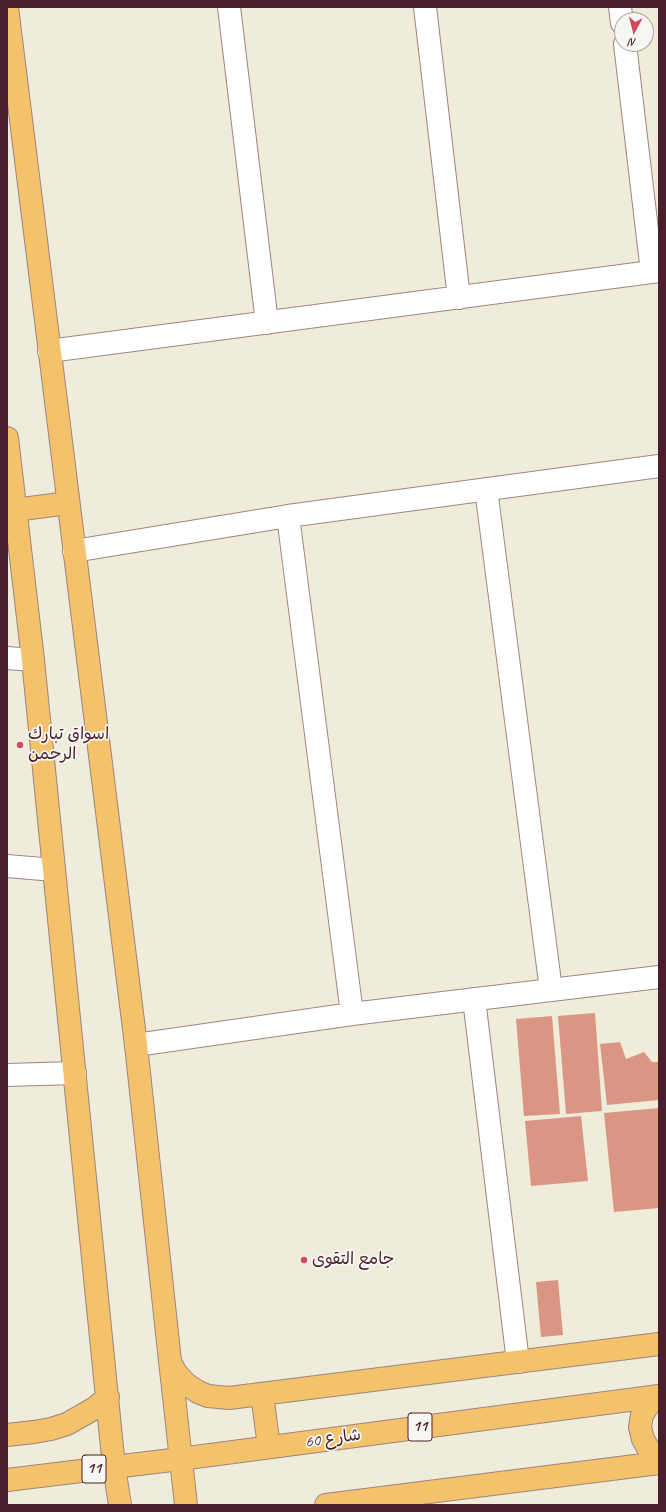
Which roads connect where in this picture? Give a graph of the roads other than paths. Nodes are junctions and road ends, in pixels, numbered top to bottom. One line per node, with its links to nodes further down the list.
1 (7, 7): 8 (main road)
2 (229, 7): 7 (street)
3 (425, 7): 6 (street)
4 (625, 52): 5 (street)
5 (656, 272): 6 (street)
6 (459, 298): 7 (street)
7 (267, 323): 8 (street)
8 (49, 351): 12 (main road)
9 (7, 438): 13 (main road)
10 (659, 466): 11 (street)
11 (486, 489): 14 (street); 21 (street)
12 (68, 503): 13 (main road); 15 (main road)
13 (16, 510): 17 (main road)
14 (288, 516): 15 (street); 23 (street)
15 (74, 551): 24 (main road)
16 (7, 658): 17 (street)
17 (33, 660): 19 (main road)
18 (7, 866): 19 (street)
19 (54, 870): 25 (main road)
20 (659, 977): 21 (street)
21 (550, 990): 22 (street)
22 (474, 999): 23 (street); 29 (street)
23 (352, 1014): 24 (street)
24 (136, 1045): 28 (main road)
25 (75, 1073): 26 (street); 32 (main road)
26 (7, 1075)
27 (659, 1344): 29 (main road)
28 (170, 1361): 30 (main road); 36 (main road)
29 (518, 1362): 30 (main road)
30 (262, 1394): 34 (main road)
31 (659, 1396): 34 (main road, شارع 60 / 11); 35 (main road)
32 (108, 1398): 33 (main road); 38 (main road)
33 (7, 1434)
34 (269, 1447): 36 (main road, شارع 60 / 11)
35 (659, 1457)
36 (180, 1459): 38 (main road, شارع 60 / 11); 41 (main road)
37 (659, 1463): 42 (main road)
38 (114, 1467): 39 (main road, شارع 60 / 11); 40 (main road)
39 (7, 1480)
40 (120, 1505)
41 (186, 1505)
42 (326, 1505)

